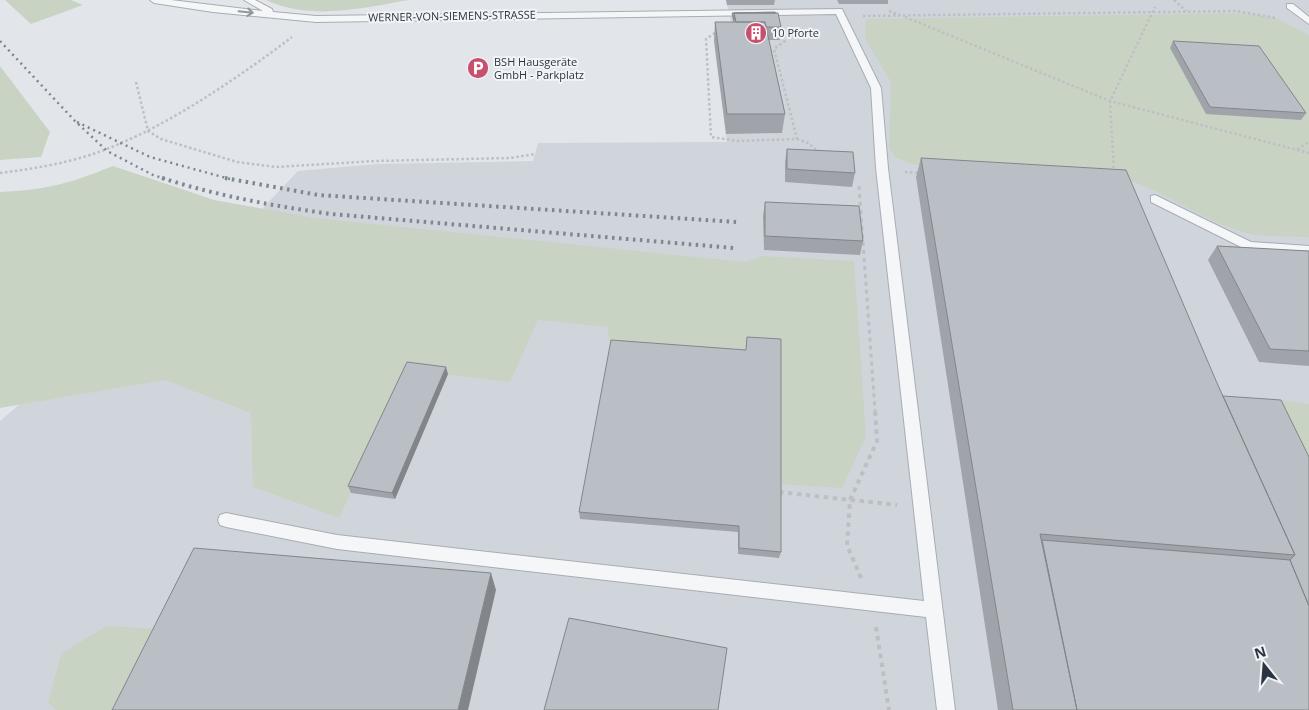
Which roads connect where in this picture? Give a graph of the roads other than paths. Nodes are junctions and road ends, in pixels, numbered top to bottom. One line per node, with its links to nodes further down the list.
1 (154, 0): 5 (lane, WERNER-VON-SIEMENS-STRASSE)
2 (207, 0): 5 (lane)
3 (248, 0): 6 (lane)
4 (1290, 6): 7 (lane)
5 (213, 9): 6 (lane, WERNER-VON-SIEMENS-STRASSE, one-way to 6)
6 (279, 15): 11 (lane, WERNER-VON-SIEMENS-STRASSE)
7 (1309, 22)
8 (1155, 199): 9 (lane)
9 (1309, 250)
10 (226, 520): 11 (lane)
11 (935, 610): 12 (lane)
12 (946, 710)

